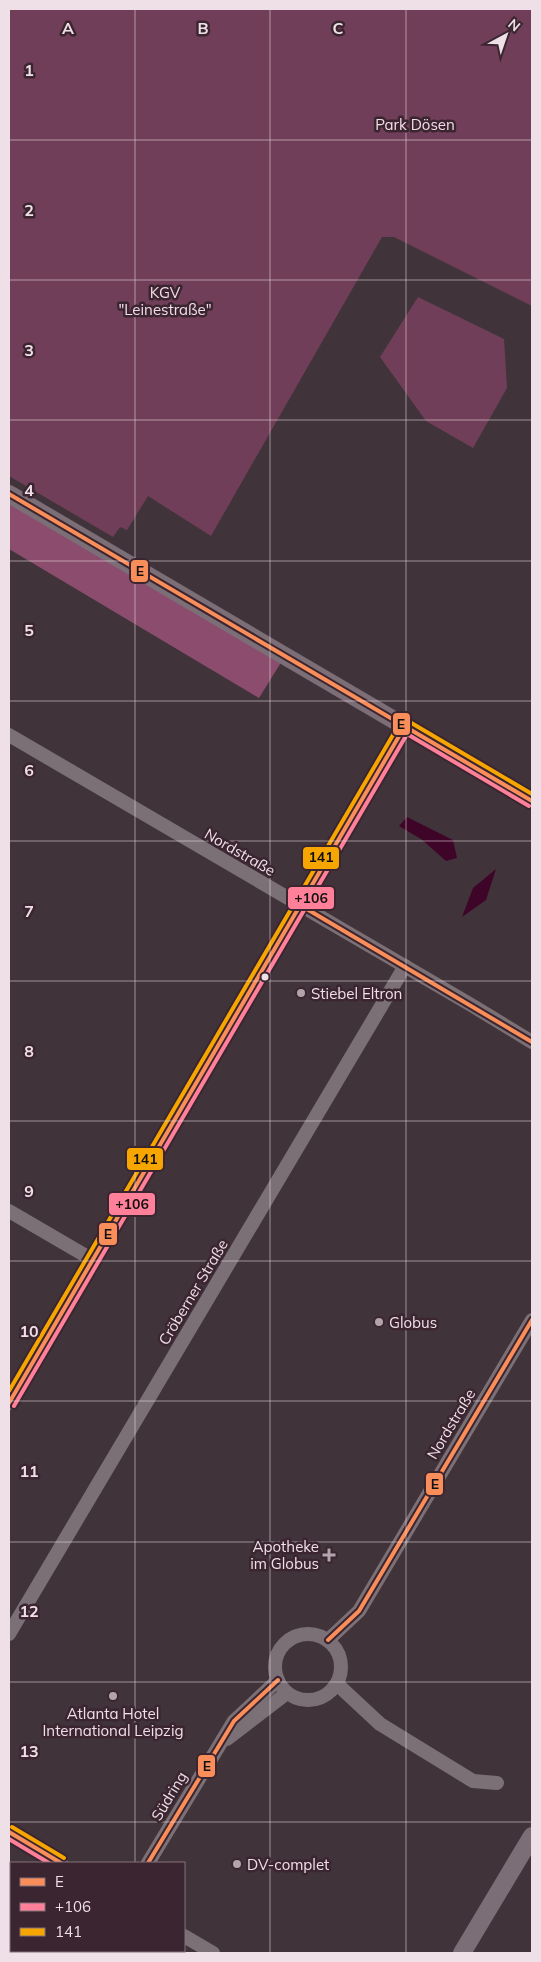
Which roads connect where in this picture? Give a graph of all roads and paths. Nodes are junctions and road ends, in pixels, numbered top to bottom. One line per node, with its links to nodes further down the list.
1 (9, 494): 2 (main road)
2 (405, 726): 4 (main road); 5 (street)
3 (9, 735): 5 (street, Nordstraße)
4 (532, 800)
5 (300, 905): 6 (street, Nordstraße); 9 (street)
6 (405, 966): 7 (street, Nordstraße); 12 (street, Cröberner Straße)
7 (532, 1042)
8 (9, 1211): 9 (street)
9 (93, 1260): 11 (street)
10 (532, 1320): 13 (street, Nordstraße)
11 (9, 1404)
12 (9, 1634)
13 (328, 1640): 14 (street); 15 (street)
14 (278, 1680): 16 (street); 17 (street, Südring)
15 (336, 1684): 16 (street); 18 (street)
16 (287, 1693): 17 (street, Südring)
17 (218, 1745): 22 (street, Südring)
18 (497, 1783)
19 (9, 1832): 21 (street)
20 (532, 1836): 24 (main road)
21 (59, 1862)
22 (149, 1862)
23 (185, 1937): 25 (street)
24 (463, 1952)
25 (213, 1953)

